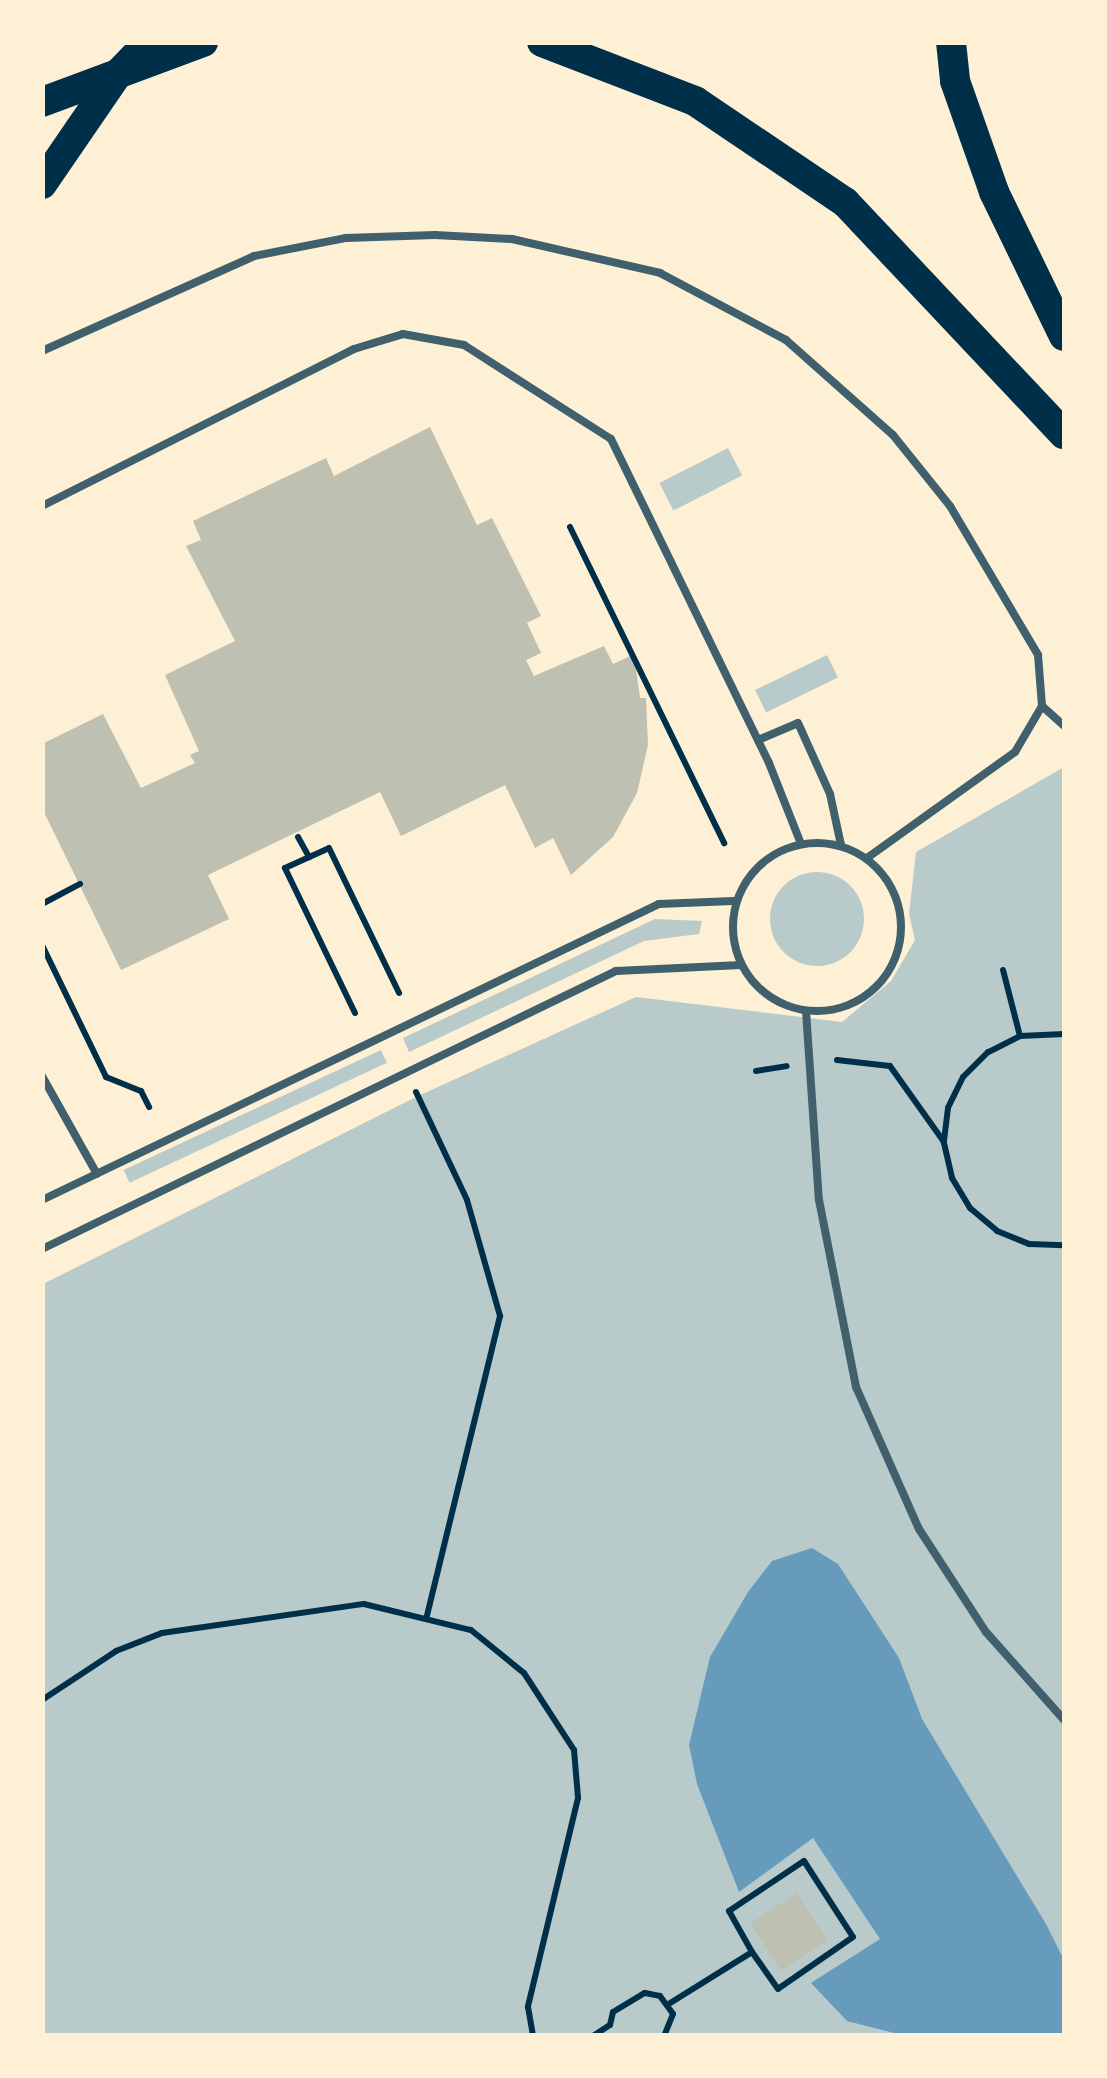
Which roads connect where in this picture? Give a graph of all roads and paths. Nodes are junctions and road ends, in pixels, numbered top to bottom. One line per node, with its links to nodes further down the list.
1 (542, 42): 8 (highway)
2 (950, 42): 6 (highway)
3 (175, 45): 4 (highway); 5 (highway)
4 (42, 102)
5 (42, 184)
6 (1064, 336)
7 (42, 352): 11 (lane)
8 (1064, 434)
9 (42, 506): 13 (lane)
10 (570, 527): 15 (path)
11 (1042, 706): 12 (lane); 19 (lane)
12 (1064, 726)
13 (758, 740): 16 (lane); 17 (lane)
14 (298, 837): 18 (path)
15 (724, 844)
16 (801, 844): 17 (lane); 21 (lane)
17 (841, 845): 19 (lane)
18 (309, 857): 26 (path); 28 (path)
19 (867, 858): 27 (lane)
20 (80, 884): 22 (path)
21 (733, 902): 24 (lane); 38 (lane)
22 (42, 904)
23 (42, 945): 36 (path)
24 (741, 965): 27 (lane); 34 (lane)
25 (1004, 970): 30 (path)
26 (398, 993)
27 (806, 1011): 44 (lane)
28 (355, 1013)
29 (1064, 1034): 30 (path)
30 (1020, 1036): 37 (path)
31 (837, 1060): 37 (path)
32 (793, 1065): 33 (path)
33 (756, 1070)
34 (407, 1072): 41 (lane); 42 (path)
35 (42, 1076): 38 (lane)
36 (149, 1107)
37 (944, 1143): 40 (path)
38 (96, 1174): 39 (lane)
39 (44, 1197)
40 (1064, 1245)
41 (42, 1249)
42 (427, 1615): 43 (path); 47 (path)
43 (42, 1700)
44 (1064, 1720)
45 (752, 1952): 45 (path); 46 (path)
46 (667, 2005): 48 (path); 49 (path)
47 (533, 2036)
48 (593, 2036)
49 (664, 2036)

